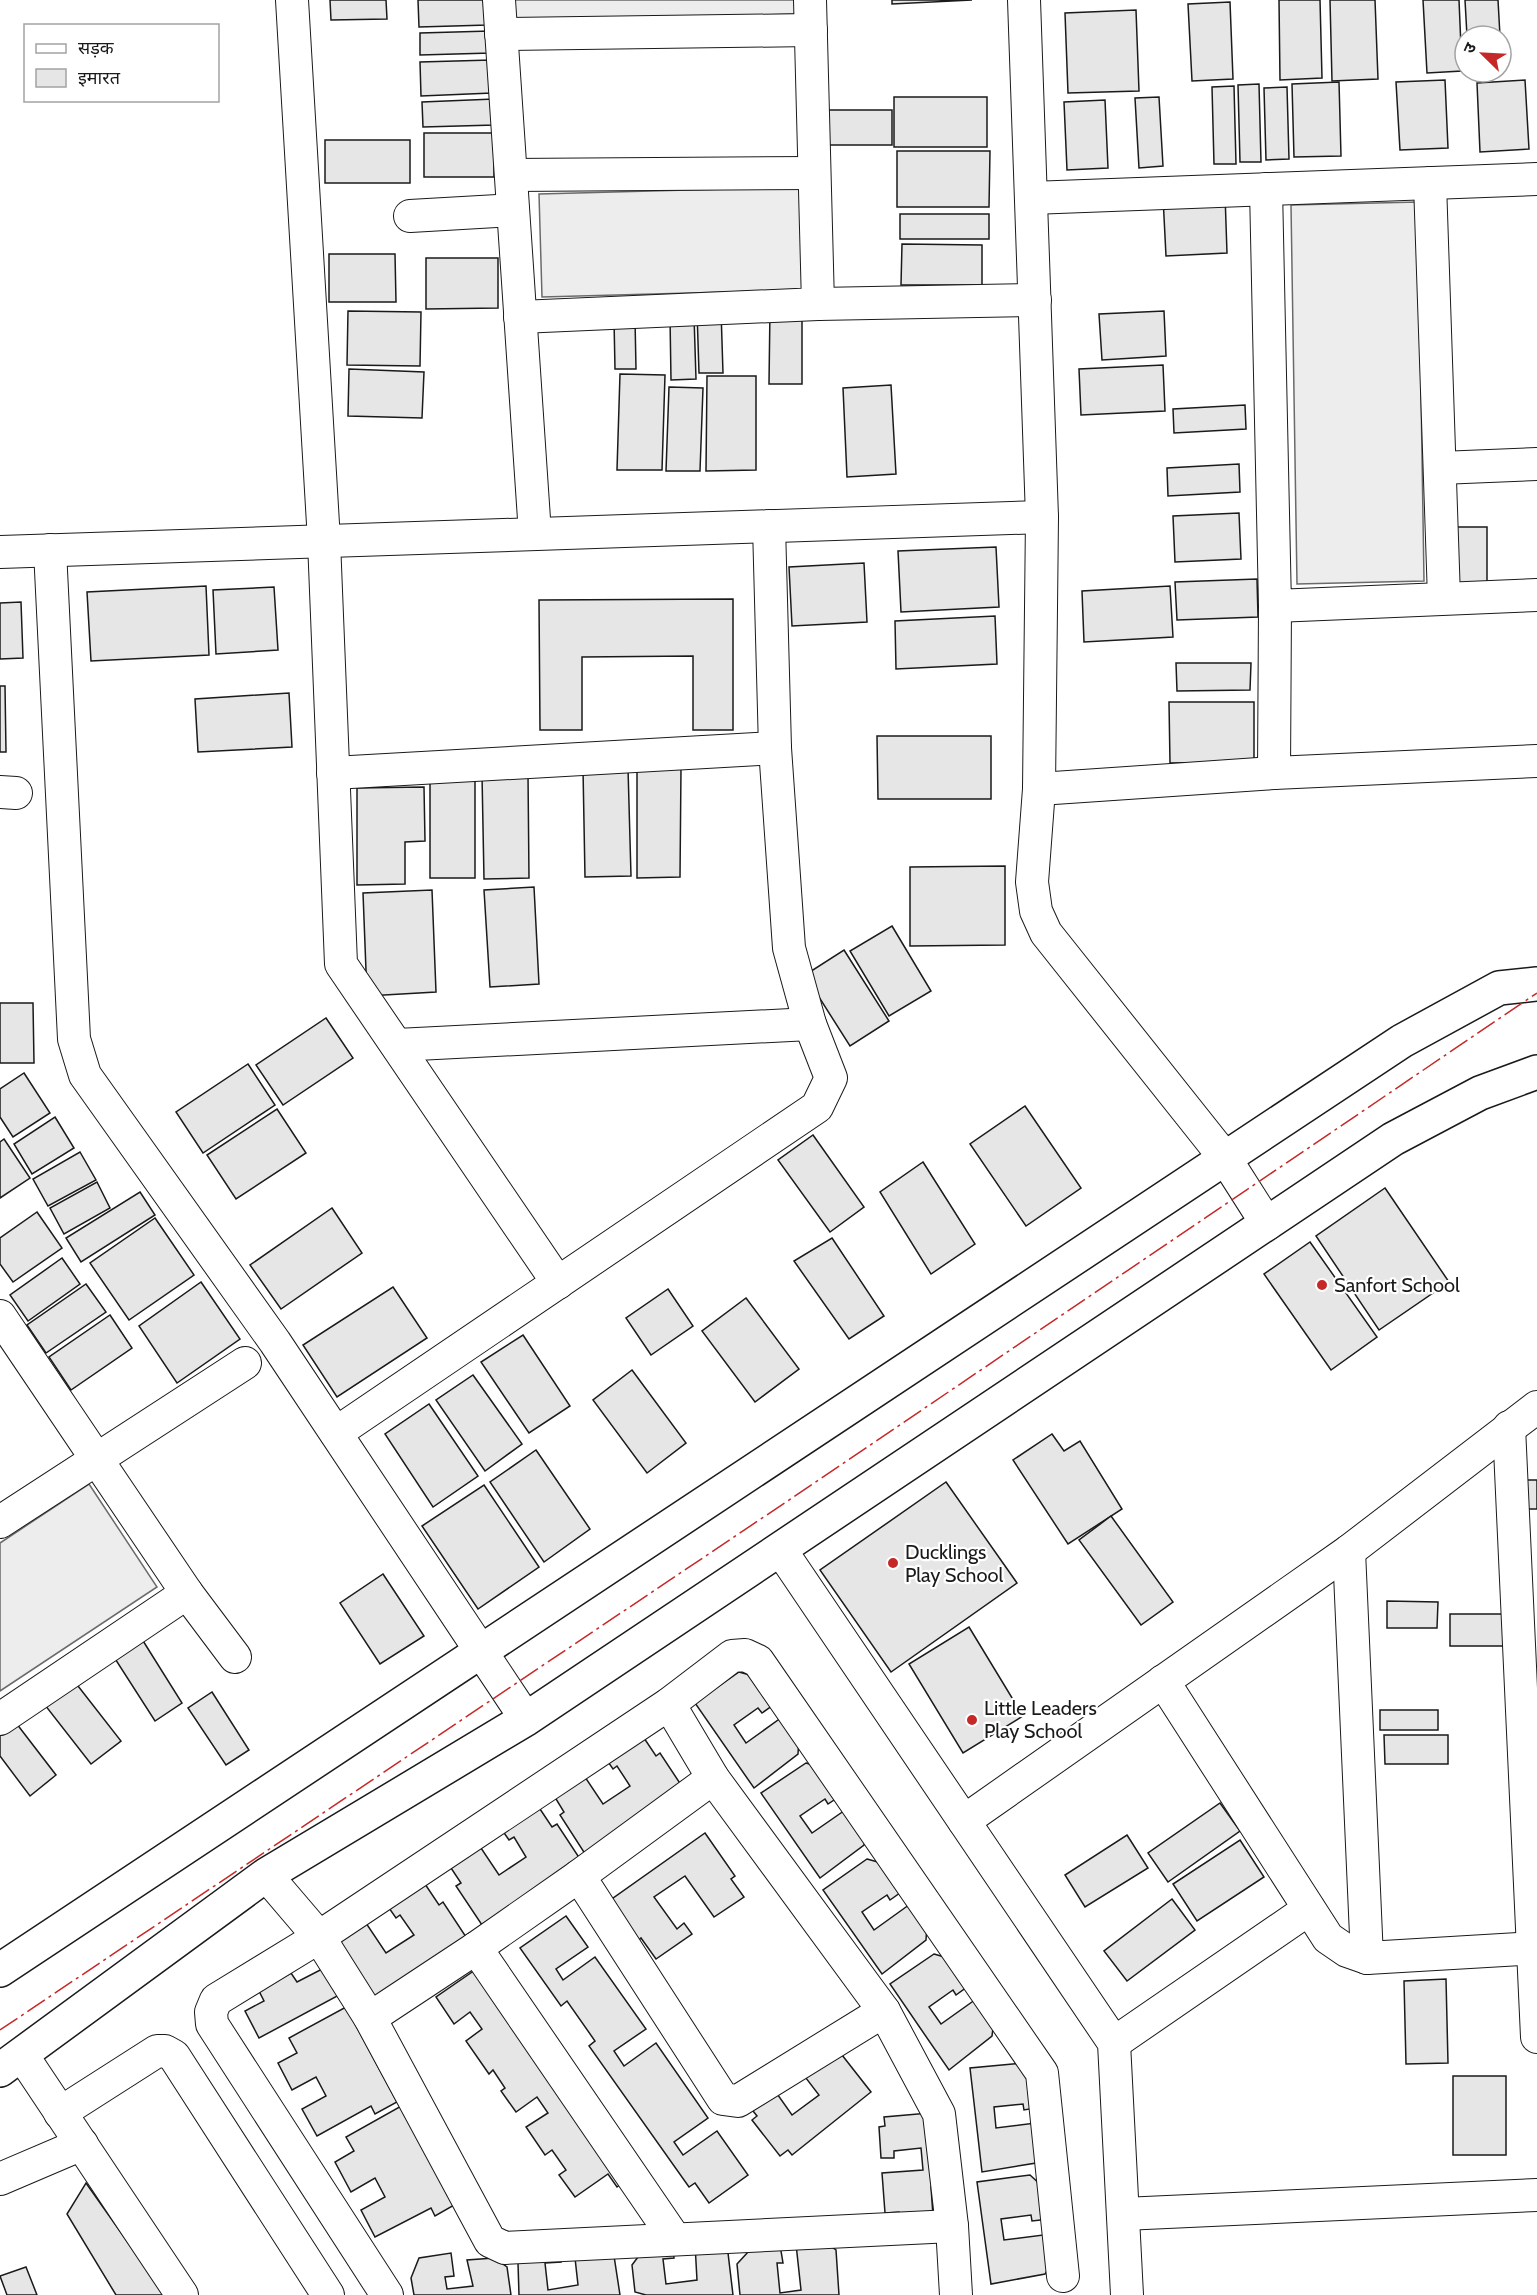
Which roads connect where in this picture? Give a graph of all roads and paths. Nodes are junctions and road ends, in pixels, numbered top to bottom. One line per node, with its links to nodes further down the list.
1 (292, 0): 22 (street)
2 (499, 0): 5 (street)
3 (1024, 0): 11 (street)
4 (811, 15): 5 (street); 6 (street)
5 (501, 34): 7 (street)
6 (814, 173): 7 (street); 15 (street)
7 (511, 175): 12 (street)
8 (1537, 178): 9 (street)
9 (1430, 183): 10 (street); 18 (street)
10 (1266, 189): 11 (street); 27 (street)
11 (1031, 198): 14 (street)
12 (513, 210): 13 (street); 16 (street)
13 (410, 216)
14 (1035, 300): 15 (street); 19 (street)
15 (818, 304): 16 (street)
16 (520, 317): 21 (street)
17 (1537, 464): 18 (street)
18 (1440, 468): 26 (street)
19 (1042, 517): 20 (street); 32 (street)
20 (769, 526): 21 (street); 28 (street)
21 (535, 534): 22 (street)
22 (324, 541): 23 (street); 30 (street)
23 (50, 550): 24 (street); 44 (street)
24 (0, 552)
25 (1537, 595): 26 (street)
26 (1444, 598): 27 (street)
27 (1275, 606): 31 (street)
28 (775, 748): 30 (street); 34 (street)
29 (1537, 761): 31 (street)
30 (333, 773): 35 (street)
31 (1274, 773): 32 (street)
32 (1039, 789): 37 (street)
33 (1537, 984): 37 (street)
34 (810, 1024): 35 (street); 39 (street)
35 (397, 1045): 39 (street)
36 (1537, 1072): 38 (street)
37 (1226, 1158): 38 (street); 51 (street)
38 (1267, 1224): 47 (street)
39 (558, 1283): 44 (street)
40 (0, 1316): 45 (street)
41 (245, 1363): 45 (street)
42 (1537, 1407): 43 (street)
43 (1509, 1427): 48 (street); 49 (street)
44 (336, 1433): 51 (street)
45 (97, 1460): 46 (street); 50 (street)
46 (0, 1522)
47 (780, 1549): 57 (street); 59 (street)
48 (1349, 1551): 53 (street); 66 (street)
49 (1526, 1577): 55 (street)
50 (187, 1593): 52 (street); 56 (street)
51 (481, 1651): 57 (street); 67 (street)
52 (235, 1657)
53 (1163, 1681): 59 (street); 62 (street)
54 (669, 1704): 58 (street); 63 (street); 80 (street)
55 (1529, 1714): 65 (street)
56 (0, 1719)
57 (526, 1719): 60 (street)
58 (713, 1779): 61 (street); 68 (street)
59 (964, 1821): 71 (street)
60 (266, 1875): 63 (street); 72 (street)
61 (579, 1876): 64 (street); 68 (street)
62 (1309, 1909): 66 (street); 71 (street)
63 (319, 1937): 69 (street); 83 (street)
64 (476, 1948): 69 (street); 79 (street)
65 (1535, 1948): 66 (street); 70 (street)
66 (1367, 1958)
67 (0, 1970)
68 (884, 2011): 78 (street)
69 (370, 2018): 79 (street)
70 (1537, 2037)
71 (1114, 2043): 77 (street)
72 (11, 2062): 73 (street)
73 (60, 2113): 74 (street); 82 (street)
74 (81, 2144): 75 (street); 81 (street)
75 (0, 2179)
76 (1537, 2194): 77 (street)
77 (1123, 2214): 85 (street)
78 (952, 2226): 79 (street); 84 (street)
79 (675, 2239)
80 (1063, 2276)
81 (182, 2295)
82 (328, 2295)
83 (387, 2295)
84 (956, 2295)
85 (1127, 2295)

